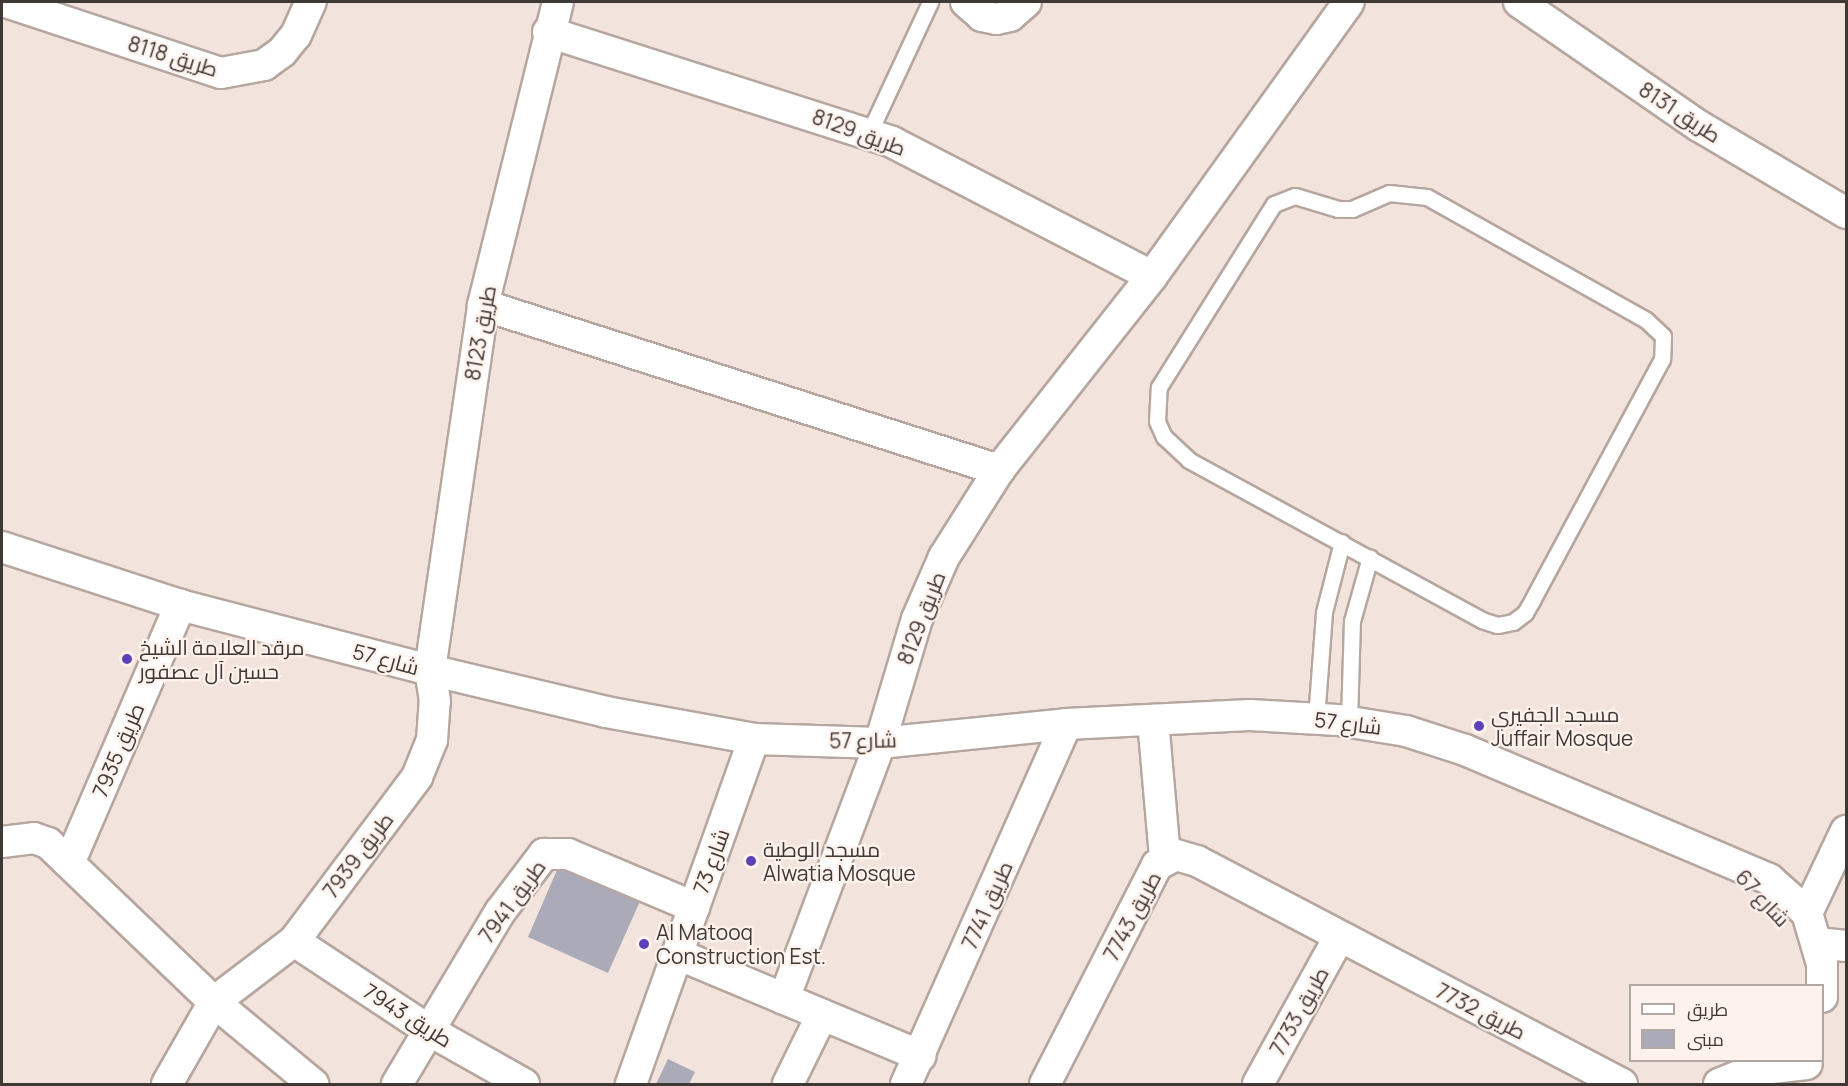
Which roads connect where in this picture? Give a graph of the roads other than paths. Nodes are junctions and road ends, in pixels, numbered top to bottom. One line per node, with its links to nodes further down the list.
1 (6, 2): 2 (street, طريق 8118)
2 (311, 2)
3 (558, 2): 9 (street, طريق 8123)
4 (930, 2): 10 (lane)
5 (966, 2): 6 (street)
6 (1026, 2)
7 (1349, 2): 12 (street, طريق 8129)
8 (1519, 2): 11 (street, طريق 8131)
9 (548, 32): 10 (street, طريق 8129); 13 (street, طريق 8123)
10 (869, 133): 12 (street, طريق 8129)
11 (1846, 213)
12 (1152, 276): 14 (street, طريق 8129)
13 (483, 305): 14 (street); 19 (street, طريق 8123)
14 (999, 470): 25 (street, طريق 8129)
15 (1342, 542): 17 (lane); 17 (lane); 20 (lane)
16 (2, 548): 18 (street, شارع 57)
17 (1370, 557): 22 (lane)
18 (180, 605): 19 (street, شارع 57); 30 (street, طريق 7935)
19 (430, 670): 24 (street, شارع 57); 34 (street, طريق 7939)
20 (1316, 719): 21 (street, شارع 57); 22 (street, شارع 57)
21 (1154, 720): 23 (street, شارع 57); 28 (street)
22 (1349, 721): 29 (street, شارع 57)
23 (1066, 724): 25 (street, شارع 57); 44 (street, طريق 7741)
24 (754, 739): 25 (street, شارع 57); 31 (street, شارع 73)
25 (880, 743): 40 (street, طريق 8129)
26 (1846, 831): 32 (street)
27 (2, 842): 30 (street)
28 (1165, 858): 33 (street, طريق 7743); 53 (street, طريق 7743)
29 (1722, 858): 32 (street, شارع 67); 38 (street, شارع 67)
30 (70, 861): 41 (street)
31 (694, 907): 37 (street, شارع 73); 43 (street, طريق 7941)
32 (1807, 913): 35 (street, شارع 67)
33 (1339, 937): 54 (street, طريق 7733); 55 (street, طريق 7732)
34 (294, 941): 41 (street, طريق 7939); 43 (street, طريق 7943)
35 (1817, 943): 36 (street); 39 (street, شارع 67)
36 (1846, 946)
37 (677, 954): 40 (street); 50 (street, شارع 73)
38 (1810, 984)
39 (1821, 984)
40 (784, 999): 42 (street)
41 (214, 1002): 46 (street); 47 (street)
42 (822, 1015): 44 (street); 51 (street)
43 (430, 1032): 48 (street, طريق 7941); 49 (street, طريق 7943)
44 (921, 1056): 52 (street, طريق 7741)
45 (1806, 1070): 56 (street)
46 (167, 1084)
47 (313, 1084)
48 (397, 1084)
49 (524, 1084)
50 (631, 1084)
51 (788, 1084)
52 (906, 1084)
53 (1045, 1084)
54 (1258, 1084)
55 (1622, 1084)
56 (1719, 1084)

